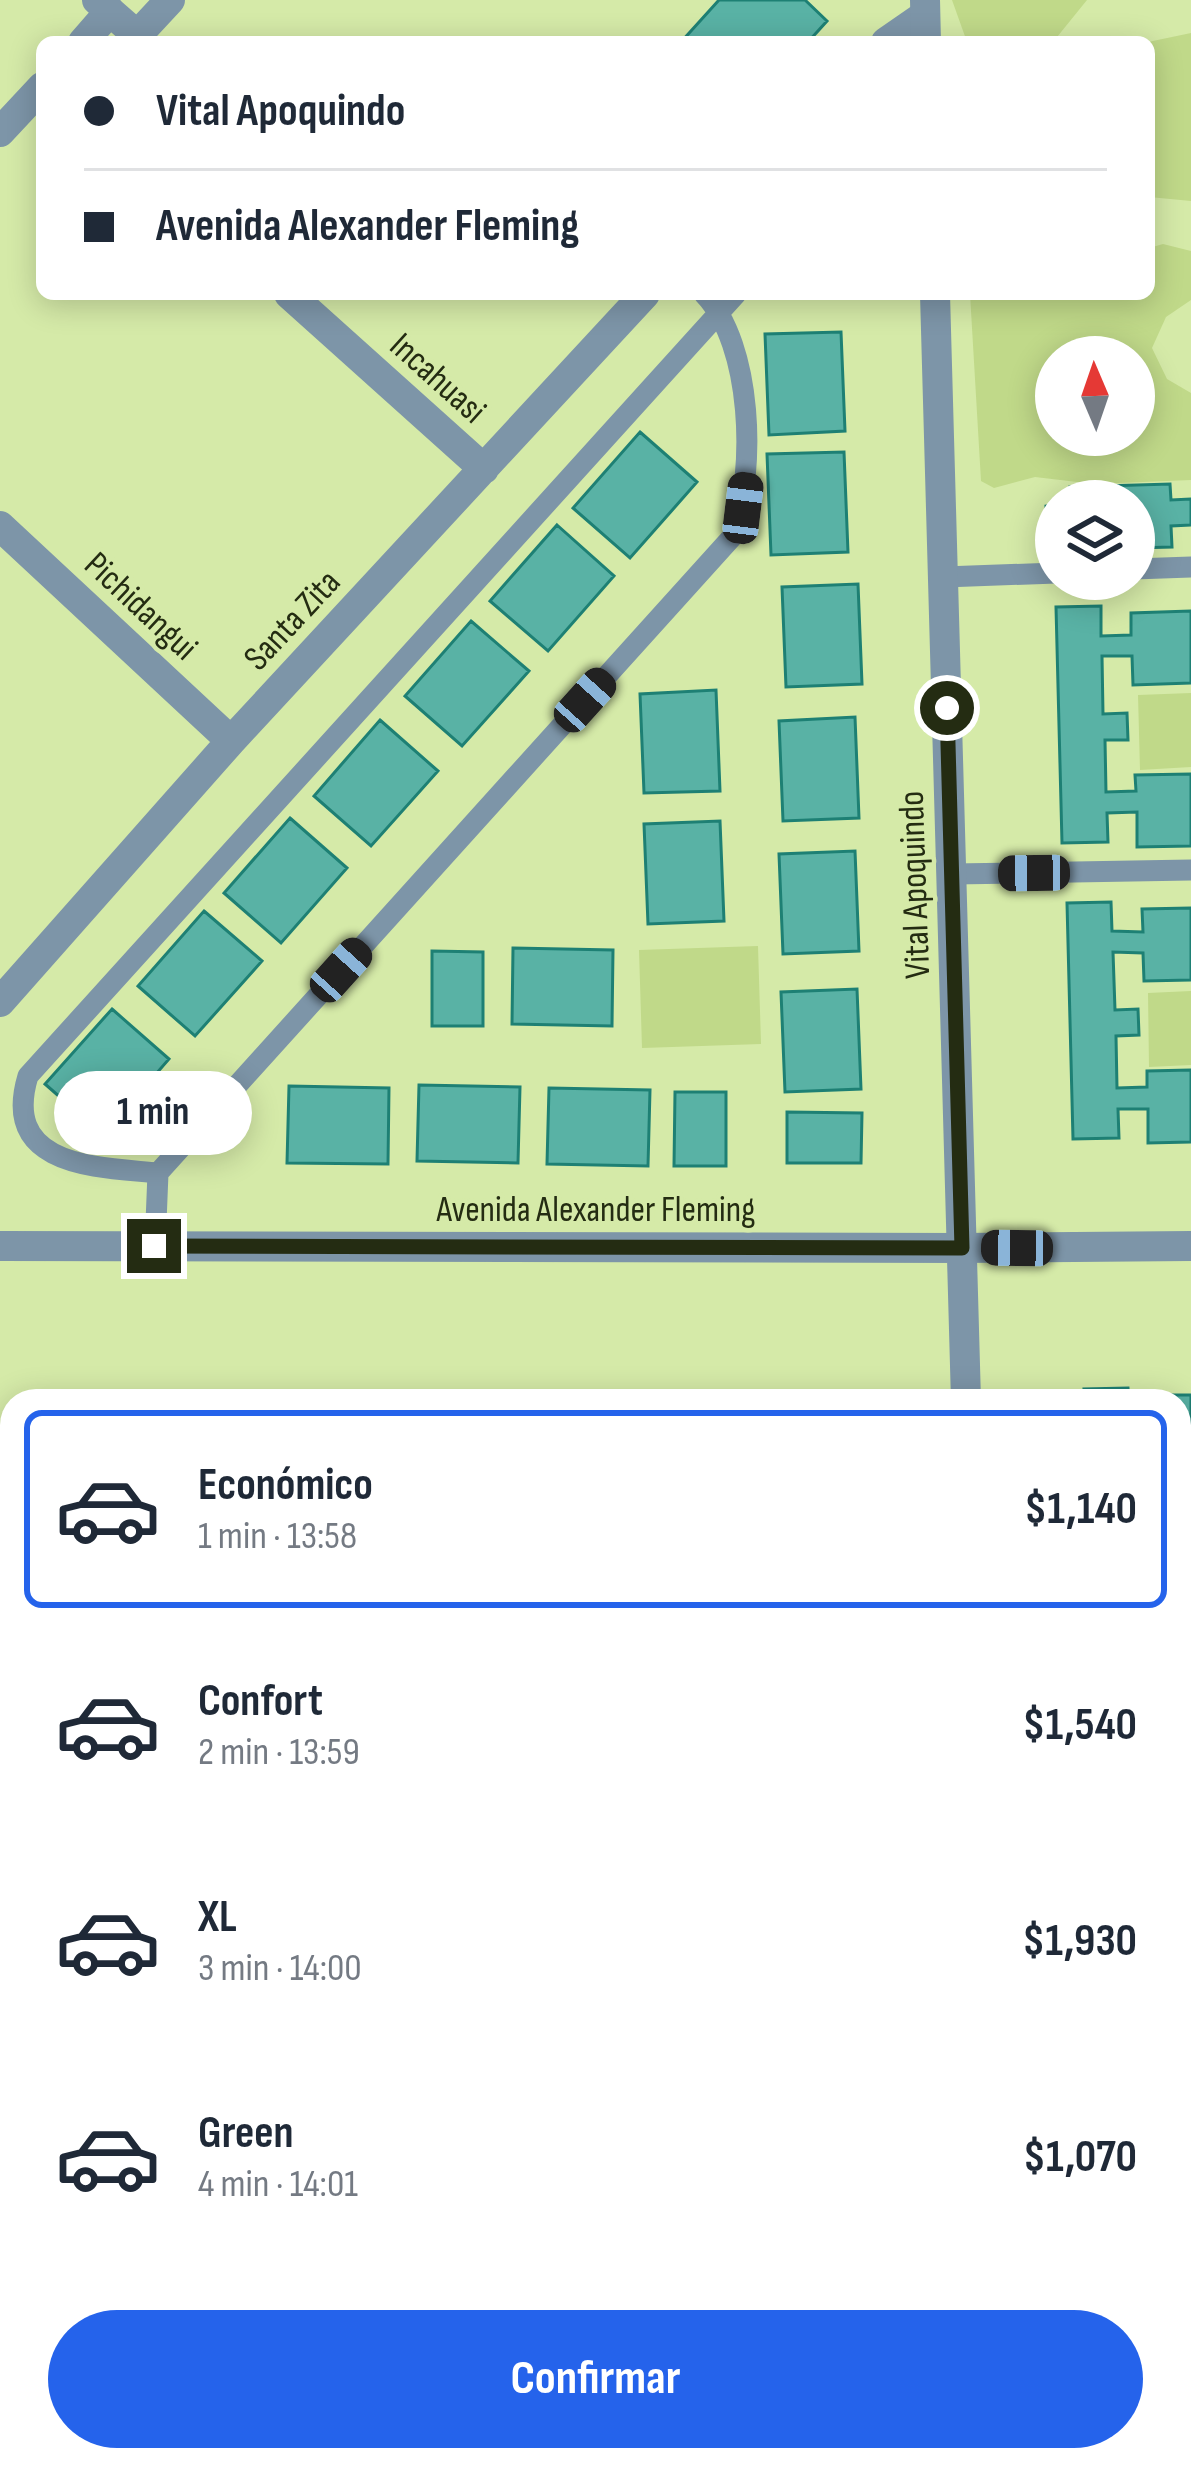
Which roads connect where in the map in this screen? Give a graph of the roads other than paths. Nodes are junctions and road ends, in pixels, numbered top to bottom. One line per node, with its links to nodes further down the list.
1 (170, 0): 6 (street)
2 (104, 6): 4 (street); 5 (street)
3 (920, 14): 7 (street)
4 (86, 36)
5 (131, 36)
6 (137, 36)
7 (893, 36)
8 (36, 93): 9 (street)
9 (0, 132)
10 (297, 300): 15 (street, Incahuasi)
11 (640, 300): 15 (street, Santa Zita)
12 (719, 300): 25 (lane)
13 (720, 300): 25 (lane)
14 (935, 300): 20 (street, Vital Apoquindo)
15 (484, 470): 21 (street, Santa Zita)
16 (0, 526): 21 (street, Pichidangui)
17 (1191, 567): 18 (lane)
18 (1155, 568)
19 (1035, 574): 20 (lane)
20 (944, 577): 23 (street, Vital Apoquindo)
21 (231, 741): 24 (street, Santa Zita)
22 (1191, 870): 23 (lane)
23 (953, 874): 29 (street, Vital Apoquindo)
24 (0, 1002)
25 (158, 1173): 27 (lane)
26 (0, 1246): 27 (street, Avenida Alexander Fleming)
27 (154, 1246): 29 (street, Avenida Alexander Fleming)
28 (1191, 1246): 29 (street, Avenida Alexander Fleming)
29 (962, 1248): 30 (street, Vital Apoquindo)
30 (966, 1389)

